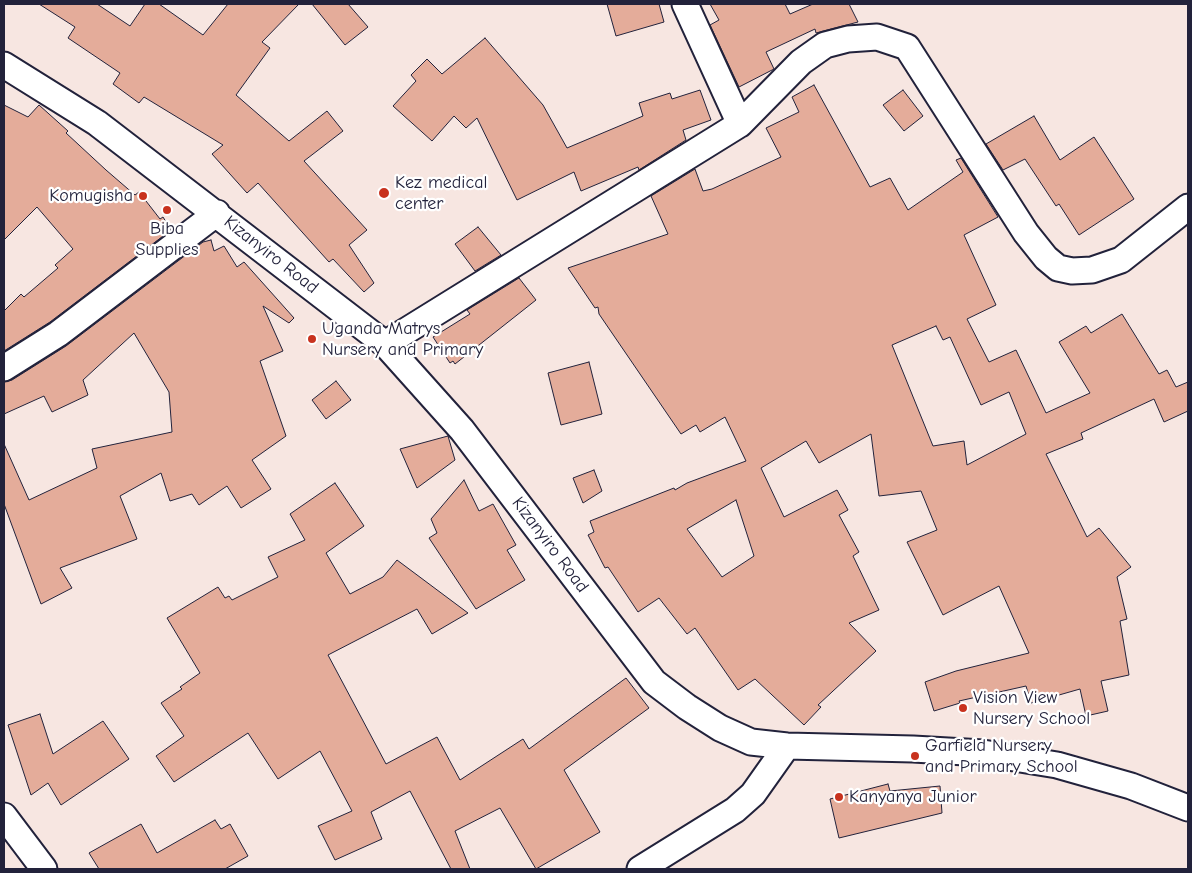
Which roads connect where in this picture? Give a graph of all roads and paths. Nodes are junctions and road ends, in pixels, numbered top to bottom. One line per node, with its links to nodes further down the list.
1 (685, 4): 3 (street)
2 (4, 65): 5 (street, Kizanyiro Road)
3 (740, 124): 4 (street); 6 (street)
4 (1188, 207)
5 (217, 213): 6 (street, Kizanyiro Road); 7 (street)
6 (385, 344): 8 (street, Kizanyiro Road)
7 (4, 368)
8 (787, 746): 9 (street, Kizanyiro Road); 12 (street)
9 (1188, 808)
10 (4, 816): 11 (street)
11 (44, 869)
12 (640, 869)

